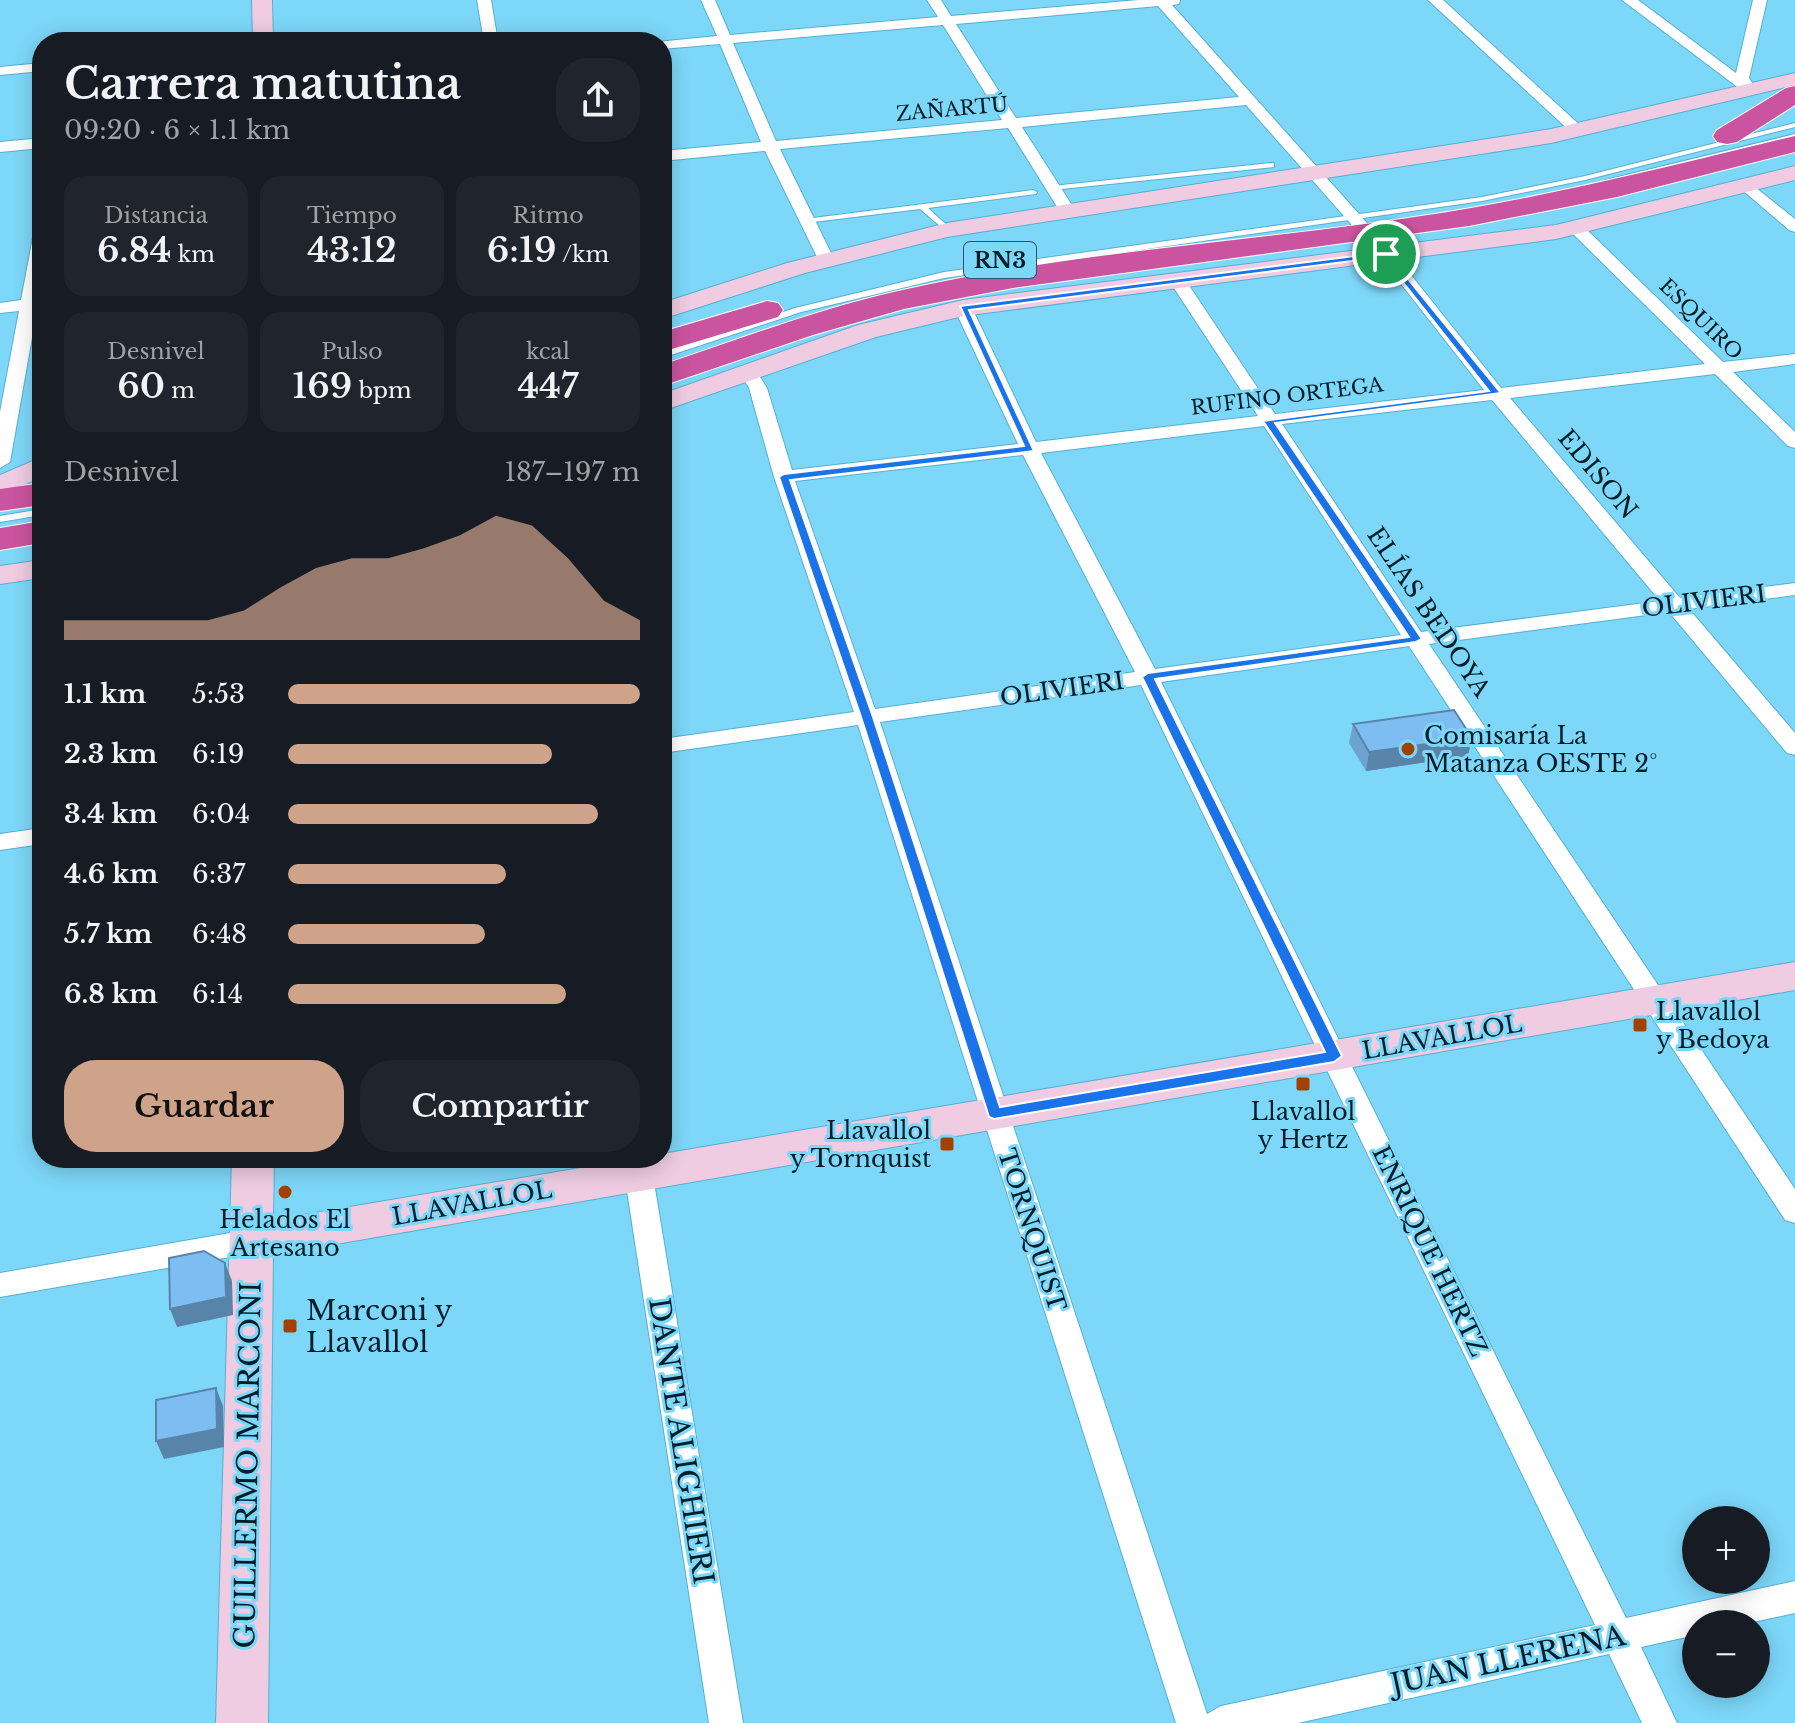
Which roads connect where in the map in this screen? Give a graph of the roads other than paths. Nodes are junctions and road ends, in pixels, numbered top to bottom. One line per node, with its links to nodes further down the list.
1 (262, 0): 11 (street)
2 (484, 0): 12 (street)
3 (708, 0): 13 (street)
4 (934, 0): 10 (street)
5 (1180, 0): 9 (street)
6 (1435, 0): 24 (street)
7 (1629, 0): 18 (street)
8 (1760, 0): 18 (street)
9 (1161, 1): 10 (street); 20 (street)
10 (947, 20): 13 (street); 22 (street)
11 (263, 32)
12 (489, 32)
13 (724, 39): 14 (street); 29 (street)
14 (672, 44)
15 (32, 68): 16 (street)
16 (0, 71)
17 (1795, 79): 18 (street)
18 (1749, 89): 24 (street)
19 (1795, 94): 25 (highway)
20 (1246, 101): 22 (street, ZAÑARTÚ); 35 (street)
21 (1795, 118): 25 (highway, RN3)
22 (1013, 123): 29 (street, ZAÑARTÚ); 37 (street)
23 (1795, 125): 43 (lane)
24 (1577, 130): 35 (street)
25 (1727, 136): 43 (highway, RN3)
26 (1795, 136): 43 (lane)
27 (32, 144): 30 (street)
28 (1795, 144): 43 (highway, RN3)
29 (770, 145): 32 (street, ZAÑARTÚ); 42 (street)
30 (0, 147)
31 (1795, 154): 36 (highway)
32 (672, 155)
33 (1271, 165): 38 (lane)
34 (1795, 173): 36 (street)
35 (1315, 175): 38 (street); 43 (street, EDISON)
36 (1746, 185): 44 (street); 45 (street)
37 (1052, 188): 38 (lane); 41 (street)
38 (1156, 188): 41 (street)
39 (1033, 192): 40 (lane)
40 (922, 206): 42 (lane); 46 (lane)
41 (1067, 210): 46 (street)
42 (805, 221): 49 (street)
43 (1351, 224): 47 (lane); 47 (lane); 48 (street, EDISON); 56 (highway, RN3); 57 (lane); 61 (highway, RN3)
44 (1795, 227)
45 (1576, 228): 48 (street); 60 (street, ESQUIRO)
46 (947, 230): 49 (street)
47 (1268, 236): 58 (lane)
48 (1386, 254): 50 (street); 63 (street, EDISON)
49 (826, 259): 53 (street)
50 (1178, 282): 54 (street); 65 (street, ELÍAS BEDOYA)
51 (32, 304): 52 (street)
52 (0, 308)
53 (672, 308)
54 (963, 308): 62 (street); 67 (street, ENRIQUE HERTZ)
55 (32, 322): 68 (street)
56 (672, 339)
57 (672, 352)
58 (672, 359)
59 (1795, 359): 60 (street, RUFINO ORTEGA)
60 (1721, 368): 63 (street, RUFINO ORTEGA); 66 (street, ESQUIRO)
61 (672, 373)
62 (749, 373): 64 (street); 70 (street, TORNQUIST)
63 (1496, 393): 65 (street, RUFINO ORTEGA); 85 (street, EDISON)
64 (672, 400)
65 (1268, 421): 67 (street, RUFINO ORTEGA); 86 (street, ELÍAS BEDOYA)
66 (1795, 442)
67 (1030, 449): 70 (street, RUFINO ORTEGA); 87 (street, ENRIQUE HERTZ)
68 (0, 462)
69 (32, 471): 71 (street)
70 (784, 477): 88 (street, TORNQUIST)
71 (0, 486)
72 (32, 495): 73 (highway)
73 (0, 500)
74 (32, 505): 75 (lane)
75 (0, 510)
76 (32, 514): 77 (lane)
77 (0, 519)
78 (32, 534): 79 (highway)
79 (0, 539)
80 (0, 556): 81 (highway)
81 (32, 557)
82 (32, 570): 83 (street)
83 (0, 575)
84 (1795, 589): 85 (street, OLIVIERI)
85 (1675, 604): 86 (street, OLIVIERI); 90 (street, EDISON)
86 (1416, 639): 87 (street, OLIVIERI); 94 (street, ELÍAS BEDOYA)
87 (1148, 677): 88 (street, OLIVIERI); 95 (street, ENRIQUE HERTZ)
88 (867, 717): 89 (street, OLIVIERI); 96 (street, TORNQUIST)
89 (672, 745)
90 (1795, 748)
91 (32, 837): 92 (street)
92 (0, 842)
93 (1795, 976): 94 (street, LLAVALLOL)
94 (1655, 1000): 95 (street, LLAVALLOL); 101 (street, ELÍAS BEDOYA)
95 (1334, 1056): 96 (street, LLAVALLOL); 105 (street, ENRIQUE HERTZ)
96 (994, 1113): 97 (street, LLAVALLOL); 108 (street, TORNQUIST)
97 (672, 1161)
98 (253, 1168): 102 (street, GUILLERMO MARCONI)
99 (627, 1168): 102 (street, LLAVALLOL)
100 (637, 1168): 107 (street, DANTE ALIGHIERI)
101 (1795, 1212)
102 (253, 1241): 103 (street, LLAVALLOL); 106 (street, GUILLERMO MARCONI)
103 (0, 1285)
104 (1795, 1597): 105 (street, JUAN LLERENA)
105 (1619, 1635): 109 (street, JUAN LLERENA); 110 (street, ENRIQUE HERTZ)
106 (242, 1723)
107 (726, 1723)
108 (1193, 1723)
109 (1221, 1723)
110 (1660, 1723)

